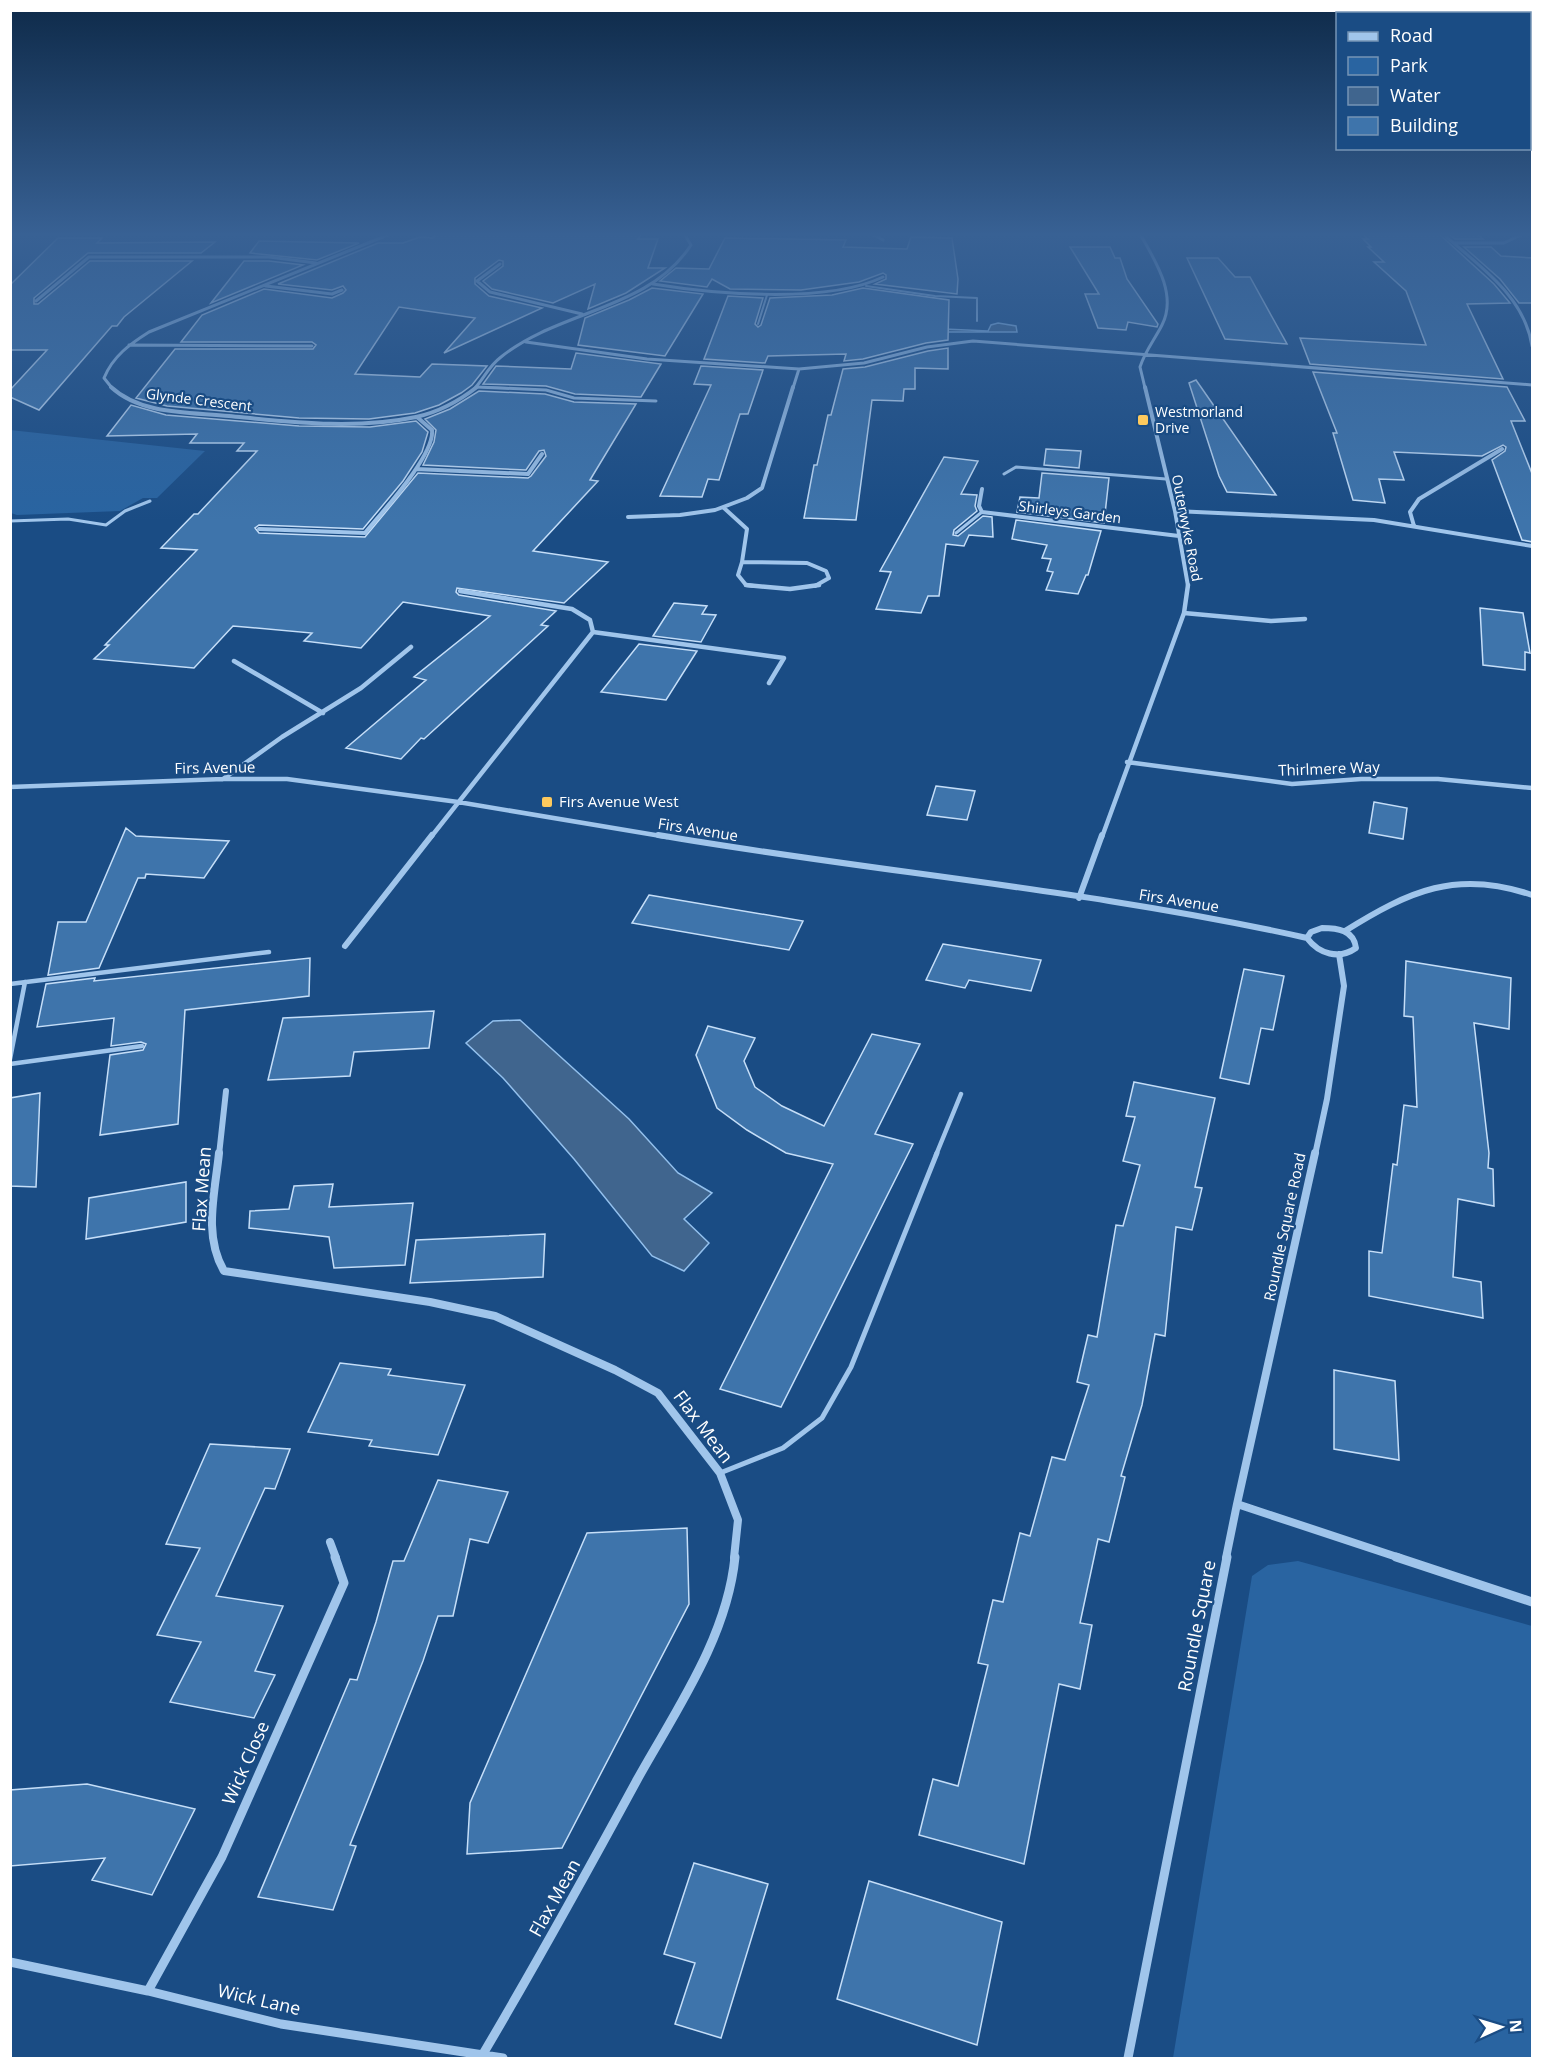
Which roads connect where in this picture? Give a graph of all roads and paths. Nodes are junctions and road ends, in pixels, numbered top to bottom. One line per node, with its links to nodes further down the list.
1 (158, 329): 6 (street, Glynde Crescent)
2 (553, 329): 5 (street)
3 (1159, 329): 9 (street)
4 (1532, 334): 8 (street)
5 (526, 342): 10 (street); 12 (street)
6 (128, 345): 7 (street); 14 (street, Glynde Crescent)
7 (312, 346)
8 (1533, 346)
9 (1143, 355): 10 (street); 11 (street); 19 (street, Outerwyke Road)
10 (799, 369): 22 (street)
11 (1533, 385)
12 (477, 387): 13 (lane); 14 (street)
13 (656, 401)
14 (417, 417): 17 (street)
15 (1502, 449): 27 (street)
16 (542, 454): 17 (street)
17 (416, 469): 28 (street)
18 (1004, 474): 19 (lane)
19 (1166, 478): 23 (street, Outerwyke Road)
20 (982, 489): 24 (street)
21 (150, 501): 26 (lane)
22 (724, 508): 25 (street); 32 (street)
23 (1175, 511): 27 (street); 30 (street, Outerwyke Road)
24 (982, 512): 29 (lane); 30 (street, Shirleys Garden)
25 (628, 518)
26 (10, 520)
27 (1414, 526): 31 (street)
28 (259, 529)
29 (956, 532)
30 (1179, 536): 34 (street, Outerwyke Road)
31 (1533, 546)
32 (742, 562): 32 (street)
33 (460, 591): 36 (street)
34 (1184, 613): 35 (street); 41 (street, Outerwyke Road)
35 (1305, 620)
36 (593, 632): 39 (street); 45 (street)
37 (411, 647): 40 (street)
38 (234, 660): 40 (street)
39 (769, 682)
40 (323, 713): 42 (street)
41 (1127, 762): 44 (street, Thirlmere Way); 47 (street, Outerwyke Road)
42 (223, 778): 43 (street, Firs Avenue); 45 (street, Firs Avenue)
43 (10, 787)
44 (1533, 788)
45 (458, 802): 47 (street, Firs Avenue); 50 (street)
46 (1533, 895): 48 (street)
47 (1079, 898): 49 (street, Firs Avenue)
48 (1345, 931): 49 (street); 52 (street)
49 (1307, 938): 52 (street)
50 (345, 946)
51 (269, 952): 53 (lane)
52 (1339, 954): 61 (street, Roundle Square Road)
53 (25, 982): 54 (lane); 56 (lane)
54 (10, 984)
55 (142, 1046): 57 (lane)
56 (10, 1059)
57 (10, 1064)
58 (226, 1091): 60 (street, Flax Mean)
59 (961, 1094): 60 (lane)
60 (720, 1473): 66 (street, Flax Mean)
61 (1238, 1504): 63 (street); 68 (street, Roundle Square)
62 (330, 1542): 65 (street, Wick Close)
63 (1533, 1602)
64 (10, 1962): 65 (street, Wick Lane)
65 (148, 1991): 66 (street, Wick Lane)
66 (483, 2054): 67 (street, Wick Lane)
67 (503, 2058)
68 (1128, 2058)

